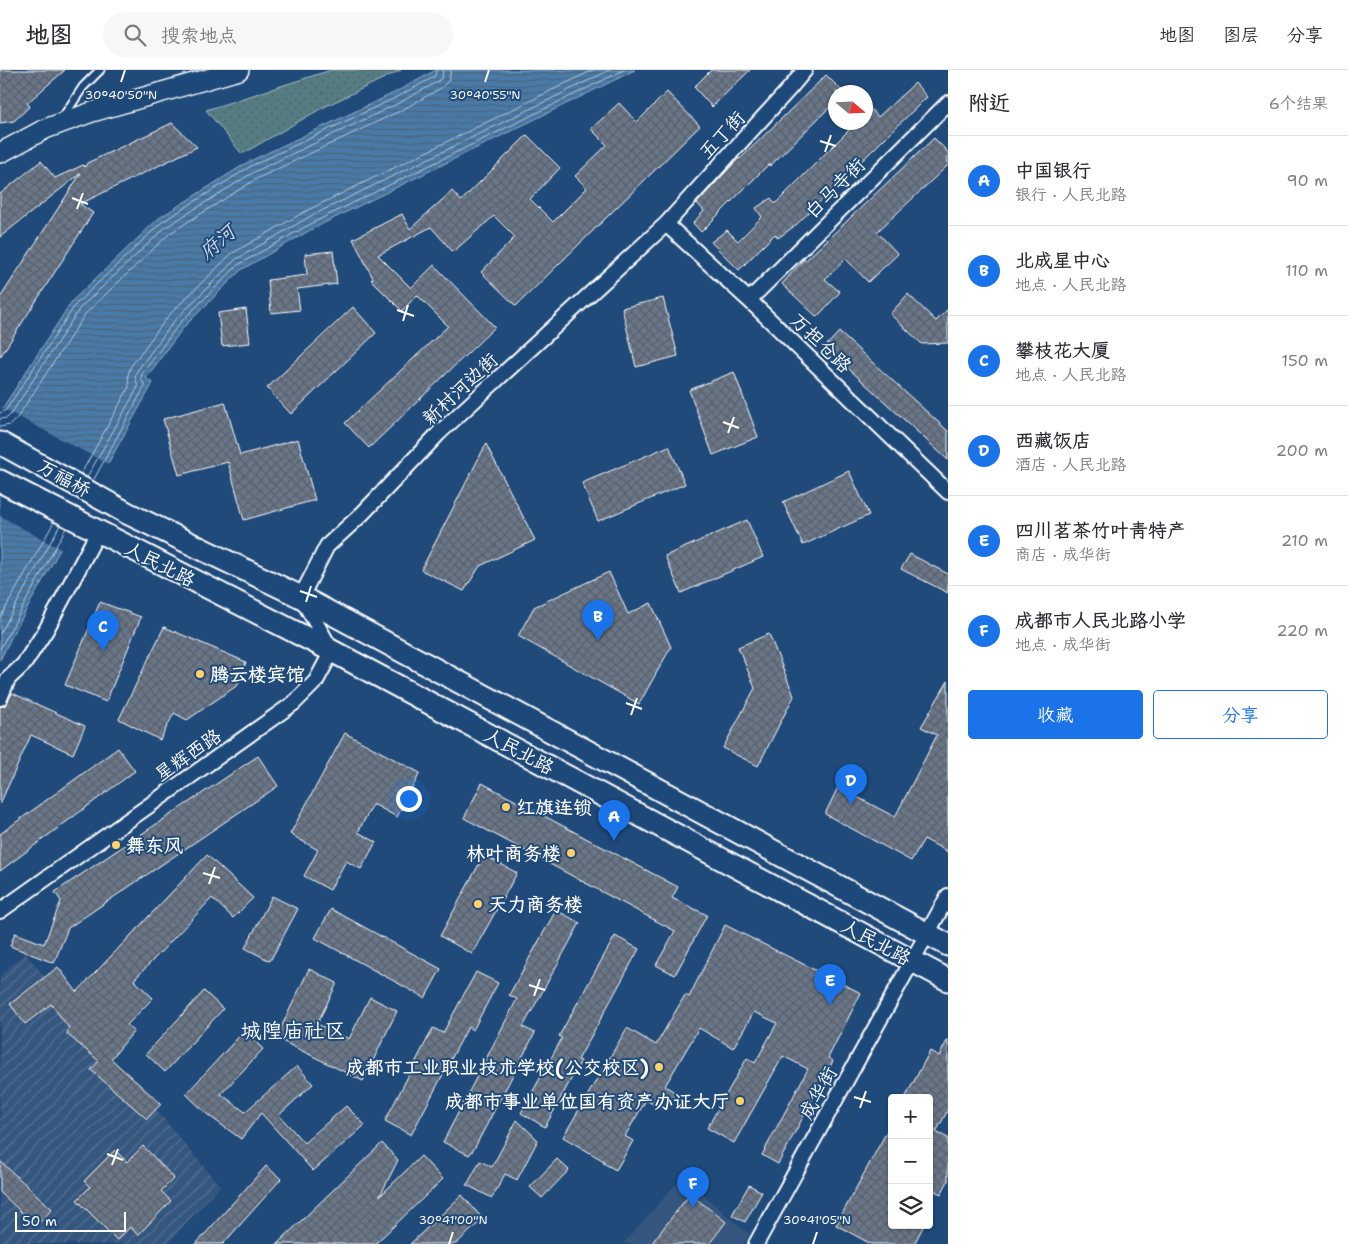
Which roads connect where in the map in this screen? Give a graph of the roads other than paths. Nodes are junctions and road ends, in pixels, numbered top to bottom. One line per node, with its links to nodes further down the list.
1 (100, 70): 5 (lane)
2 (239, 70): 5 (street)
3 (805, 70): 7 (street, 五丁街)
4 (948, 103): 8 (street, 白马寺街)
5 (59, 124): 6 (street)
6 (0, 153)
7 (666, 224): 8 (street, 万担仓路); 14 (street, 新村河边街)
8 (749, 300): 11 (street, 万担仓路)
9 (0, 443): 12 (main road, 万福桥)
10 (0, 481): 13 (main road, 万福桥)
11 (948, 492)
12 (127, 513): 14 (main road, 人民北路)
13 (92, 530): 15 (main road, 人民北路); 16 (street)
14 (301, 597): 15 (street); 19 (main road, 人民北路)
15 (332, 650): 18 (street, 星辉西路); 21 (main road, 人民北路)
16 (0, 698)
17 (948, 896): 19 (street, 成华街)
18 (0, 911)
19 (928, 934): 20 (main road, 人民北路); 21 (street, 成华街)
20 (948, 945)
21 (913, 961): 22 (main road, 人民北路); 23 (street, 成华街)
22 (948, 980)
23 (756, 1244)

